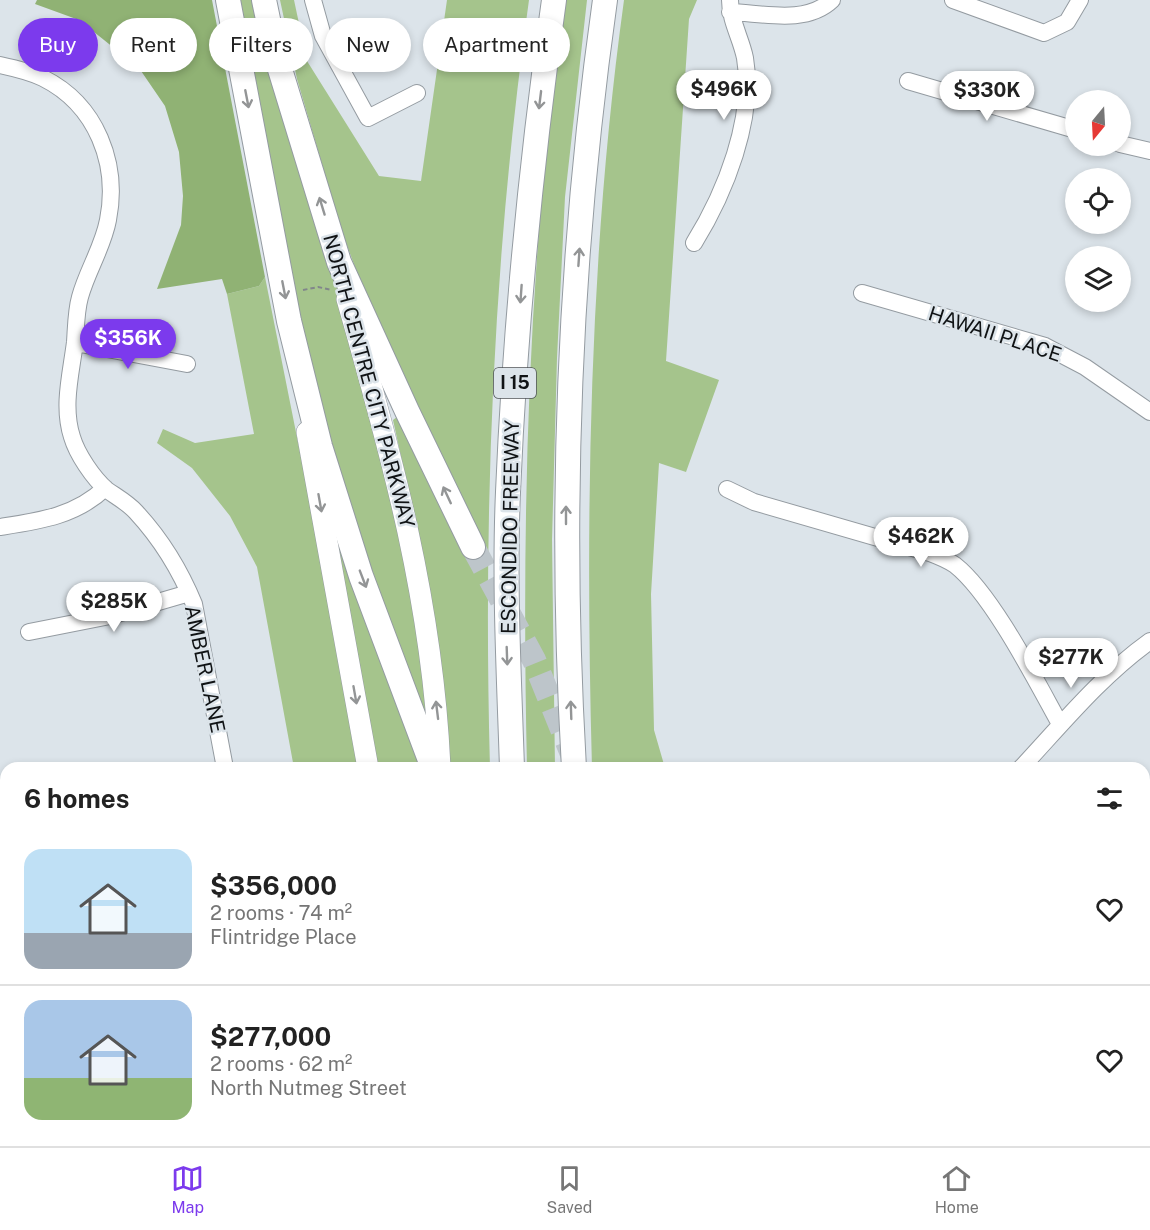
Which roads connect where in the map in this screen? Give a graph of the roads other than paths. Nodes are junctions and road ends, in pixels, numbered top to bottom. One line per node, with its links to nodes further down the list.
1 (228, 0): 19 (highway, one-way to 19)
2 (264, 0): 17 (highway, NORTH CENTRE CITY PARKWAY, one-way to 2)
3 (315, 0): 12 (street)
4 (554, 0): 35 (highway, ESCONDIDO FREEWAY / I 15, one-way to 35)
5 (605, 0): 36 (highway, one-way to 5)
6 (832, 0): 9 (street)
7 (953, 0): 8 (street)
8 (1080, 0)
9 (730, 6): 16 (street)
10 (0, 64): 20 (street, AMBER LANE)
11 (908, 81): 13 (street)
12 (417, 93)
13 (1065, 127)
14 (1131, 147): 15 (street)
15 (1150, 151)
16 (694, 243)
17 (339, 261): 26 (highway, one-way to 17); 34 (main road, NORTH CENTRE CITY PARKWAY, one-way to 17)
18 (862, 293): 22 (street, HAWAII PLACE)
19 (289, 321): 32 (main road, one-way to 32); 33 (highway, one-way to 33)
20 (75, 343): 21 (street); 23 (street, AMBER LANE)
21 (187, 364)
22 (1150, 412)
23 (105, 488): 25 (street); 27 (street, AMBER LANE)
24 (727, 489): 30 (street)
25 (0, 527)
26 (473, 547)
27 (189, 593): 28 (street); 31 (street, AMBER LANE)
28 (29, 632)
29 (1150, 641): 30 (street)
30 (1060, 724): 37 (street)
31 (224, 762)
32 (367, 762)
33 (431, 762)
34 (440, 762)
35 (512, 762)
36 (573, 762)
37 (1032, 762)

